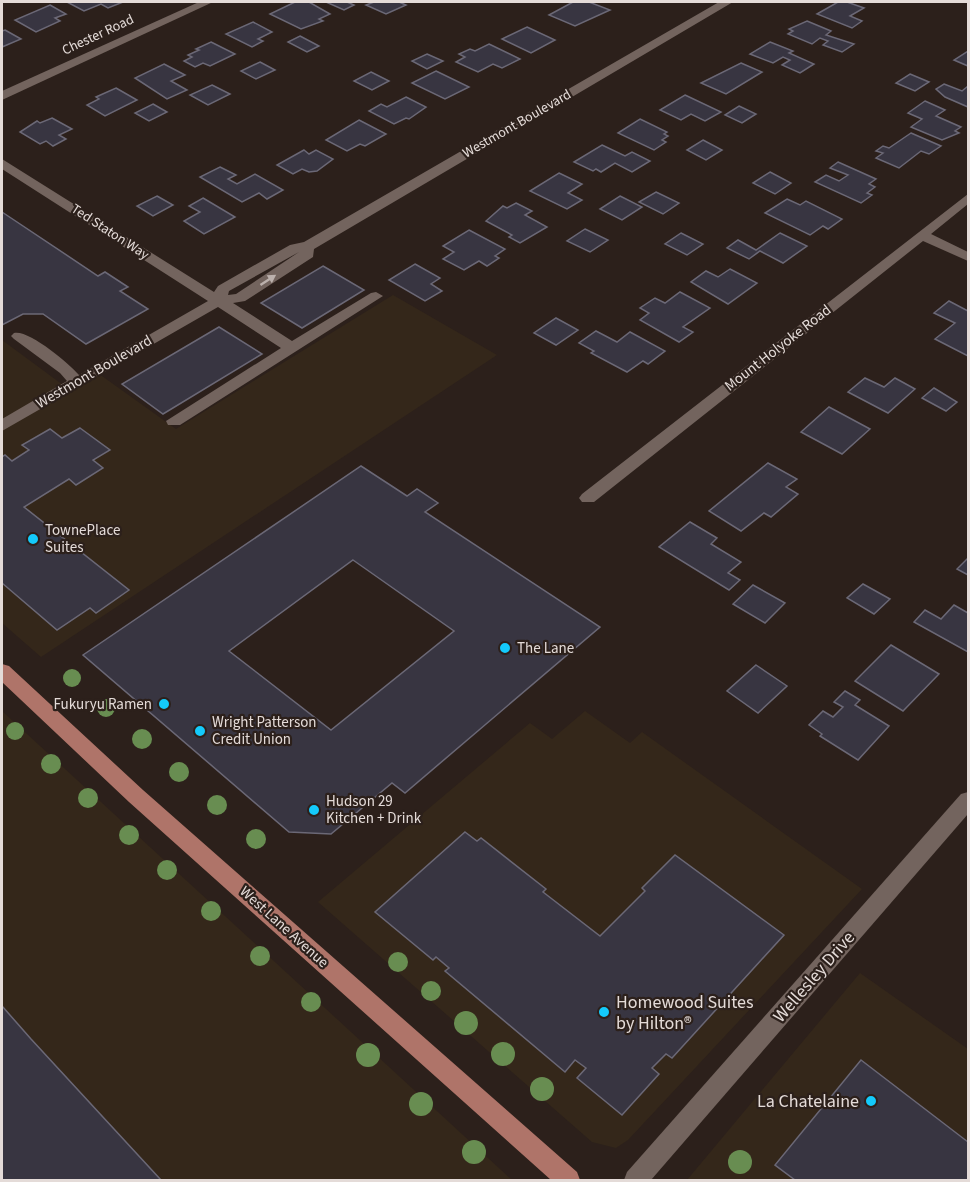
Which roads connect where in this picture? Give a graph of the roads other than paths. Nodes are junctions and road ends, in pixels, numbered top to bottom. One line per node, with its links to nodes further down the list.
1 (207, 2): 3 (street, Chester Road)
2 (727, 2): 9 (street, Westmont Boulevard)
3 (2, 96)
4 (2, 163): 9 (street, Ted Staton Way)
5 (969, 198): 6 (street, Mount Holyoke Road)
6 (922, 236): 7 (street); 15 (street, Mount Holyoke Road)
7 (969, 257)
8 (376, 296): 11 (street)
9 (218, 301): 11 (street, Ted Staton Way); 12 (street, Westmont Boulevard)
10 (19, 336): 12 (street)
11 (292, 348): 13 (street)
12 (76, 382): 14 (street, Westmont Boulevard)
13 (174, 421)
14 (2, 426)
15 (588, 498)
16 (2, 671): 18 (main road, West Lane Avenue)
17 (969, 800): 19 (street, Wellesley Drive)
18 (568, 1180)
19 (636, 1180)

